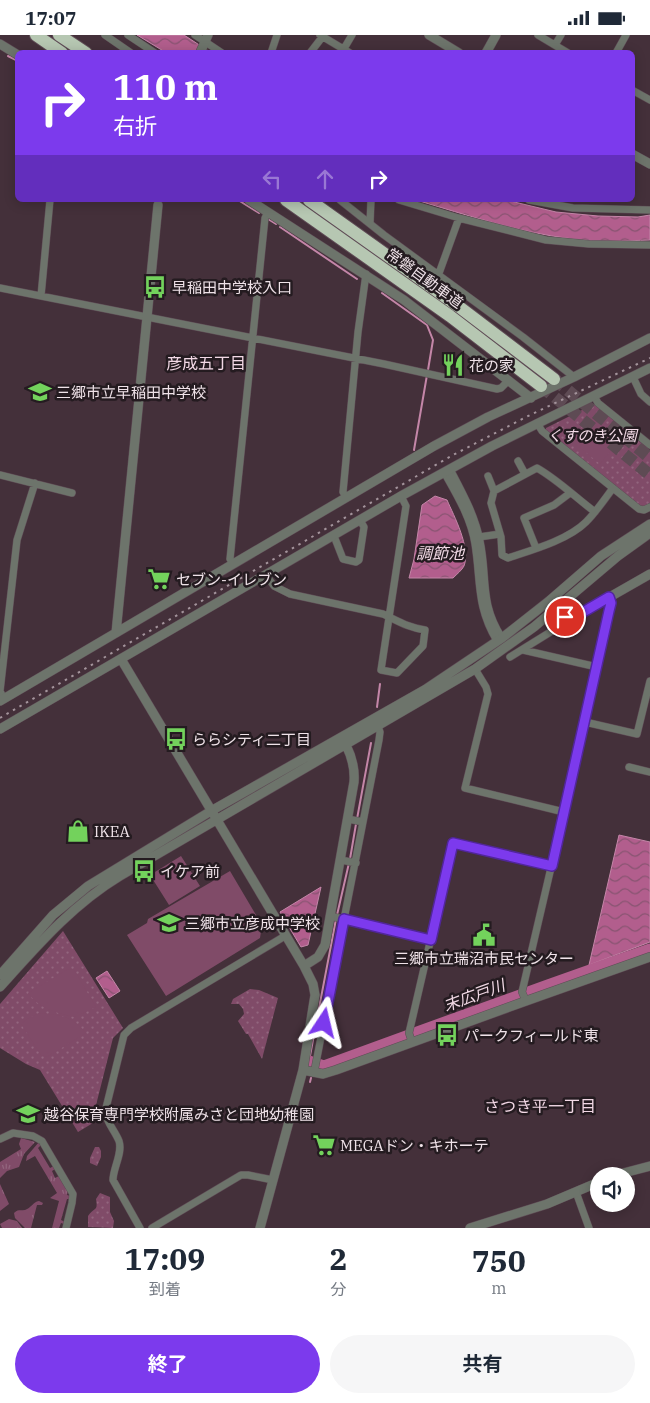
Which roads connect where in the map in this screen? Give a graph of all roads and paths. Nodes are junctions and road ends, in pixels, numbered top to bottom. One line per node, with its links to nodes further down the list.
1 (36, 35): 17 (highway)
2 (59, 35): 18 (highway)
3 (105, 35): 19 (street)
4 (128, 35): 20 (street)
5 (195, 35): 14 (street)
6 (277, 35): 22 (street)
7 (352, 35): 25 (street)
8 (429, 35): 26 (street)
9 (496, 35): 27 (street)
10 (538, 35): 16 (street)
11 (561, 35): 16 (street)
12 (626, 35): 29 (street)
13 (322, 36): 23 (street); 24 (street)
14 (204, 43): 21 (street)
15 (0, 44): 30 (street)
16 (555, 45): 28 (street)
17 (58, 50)
18 (82, 50)
19 (127, 50)
20 (150, 50)
21 (217, 50)
22 (272, 50)
23 (312, 50)
24 (343, 50)
25 (345, 50)
26 (454, 50)
27 (488, 50)
28 (563, 50)
29 (618, 50)
30 (15, 53)
31 (635, 91): 32 (street)
32 (649, 97)
33 (635, 156): 34 (street)
34 (650, 164)
35 (50, 202): 54 (street)
36 (252, 202): 47 (street)
37 (289, 202): 64 (highway, 常磐自動車道)
38 (312, 202): 62 (highway, 常磐自動車道)
39 (343, 202): 49 (street)
40 (371, 202): 49 (street)
41 (407, 202): 48 (street)
42 (540, 202): 45 (street)
43 (594, 202): 45 (street)
44 (158, 203): 55 (street)
45 (590, 209): 46 (street)
46 (650, 210)
47 (268, 212): 51 (street); 56 (street)
48 (459, 218): 50 (street); 52 (street)
49 (370, 223): 52 (street)
50 (650, 245)
51 (366, 274): 58 (street); 63 (street)
52 (438, 275): 60 (street)
53 (0, 287): 54 (street)
54 (41, 296): 55 (street)
55 (147, 317): 56 (street); 99 (street)
56 (252, 338): 58 (street); 91 (street)
57 (650, 338): 60 (street)
58 (356, 359): 63 (street); 81 (street)
59 (650, 368): 61 (street)
60 (574, 377): 66 (street)
61 (633, 377): 65 (street); 67 (street)
62 (554, 379)
63 (509, 380): 66 (street)
64 (541, 386)
65 (594, 395): 68 (street); 69 (street)
66 (531, 398): 81 (street)
67 (650, 402)
68 (537, 423): 71 (street); 76 (street)
69 (650, 445)
70 (518, 461): 72 (street)
71 (447, 471): 80 (street); 89 (street); 100 (street)
72 (525, 474): 77 (street); 79 (street)
73 (0, 475): 75 (street)
74 (488, 476): 77 (street)
75 (35, 483): 78 (street); 107 (street)
76 (613, 488): 82 (street); 83 (street)
77 (494, 491): 87 (street)
78 (72, 493)
79 (570, 493): 83 (street); 90 (street)
80 (401, 496): 84 (street); 96 (street)
81 (346, 497): 91 (street)
82 (650, 507)
83 (595, 512): 90 (street)
84 (360, 520): 88 (street); 88 (street)
85 (650, 524): 98 (street)
86 (650, 533): 95 (street)
87 (500, 534): 89 (street); 90 (street)
88 (334, 536): 93 (street)
89 (479, 537): 100 (street)
90 (536, 548)
91 (233, 564): 99 (street)
92 (650, 574): 94 (street)
93 (266, 575): 96 (street); 103 (street)
94 (609, 597): 97 (street); 104 (street)
95 (556, 609): 97 (street); 98 (street); 105 (street)
96 (388, 617): 96 (street)
97 (573, 618): 101 (street)
98 (516, 627): 100 (street)
99 (116, 633): 107 (street)
100 (500, 639): 114 (street)
101 (523, 650): 102 (street); 104 (street)
102 (510, 657)
103 (121, 659): 110 (street); 114 (street)
104 (597, 667): 108 (street)
105 (475, 669): 109 (street); 115 (street)
106 (650, 681): 108 (street)
107 (2, 700)
108 (585, 722): 115 (street)
109 (378, 726): 111 (street); 118 (street)
110 (0, 729)
111 (346, 745): 116 (street); 117 (street)
112 (630, 767): 113 (street)
113 (650, 772)
114 (211, 811): 117 (street); 128 (street)
115 (564, 811): 121 (street)
116 (351, 819): 118 (street); 119 (street)
117 (216, 820): 124 (street); 129 (street)
118 (363, 822): 120 (street)
119 (343, 860): 120 (street); 122 (street)
120 (356, 863): 123 (street)
121 (552, 866): 125 (street); 130 (street)
122 (332, 917): 123 (street); 127 (street)
123 (344, 919): 125 (street); 133 (street)
124 (285, 936): 127 (street); 141 (street)
125 (431, 940): 131 (street)
126 (649, 961): 130 (street)
127 (304, 966): 132 (street)
128 (0, 975)
129 (0, 987)
130 (524, 996): 131 (street)
131 (411, 1038): 133 (street)
132 (303, 1070): 133 (street); 137 (street)
133 (314, 1073)
134 (0, 1139): 140 (street)
135 (650, 1166): 136 (street)
136 (635, 1170)
137 (273, 1179): 142 (street); 143 (street)
138 (590, 1186): 139 (street)
139 (576, 1192): 144 (street); 145 (street)
140 (66, 1228)
141 (140, 1228)
142 (152, 1228)
143 (260, 1228)
144 (470, 1228)
145 (589, 1228)

